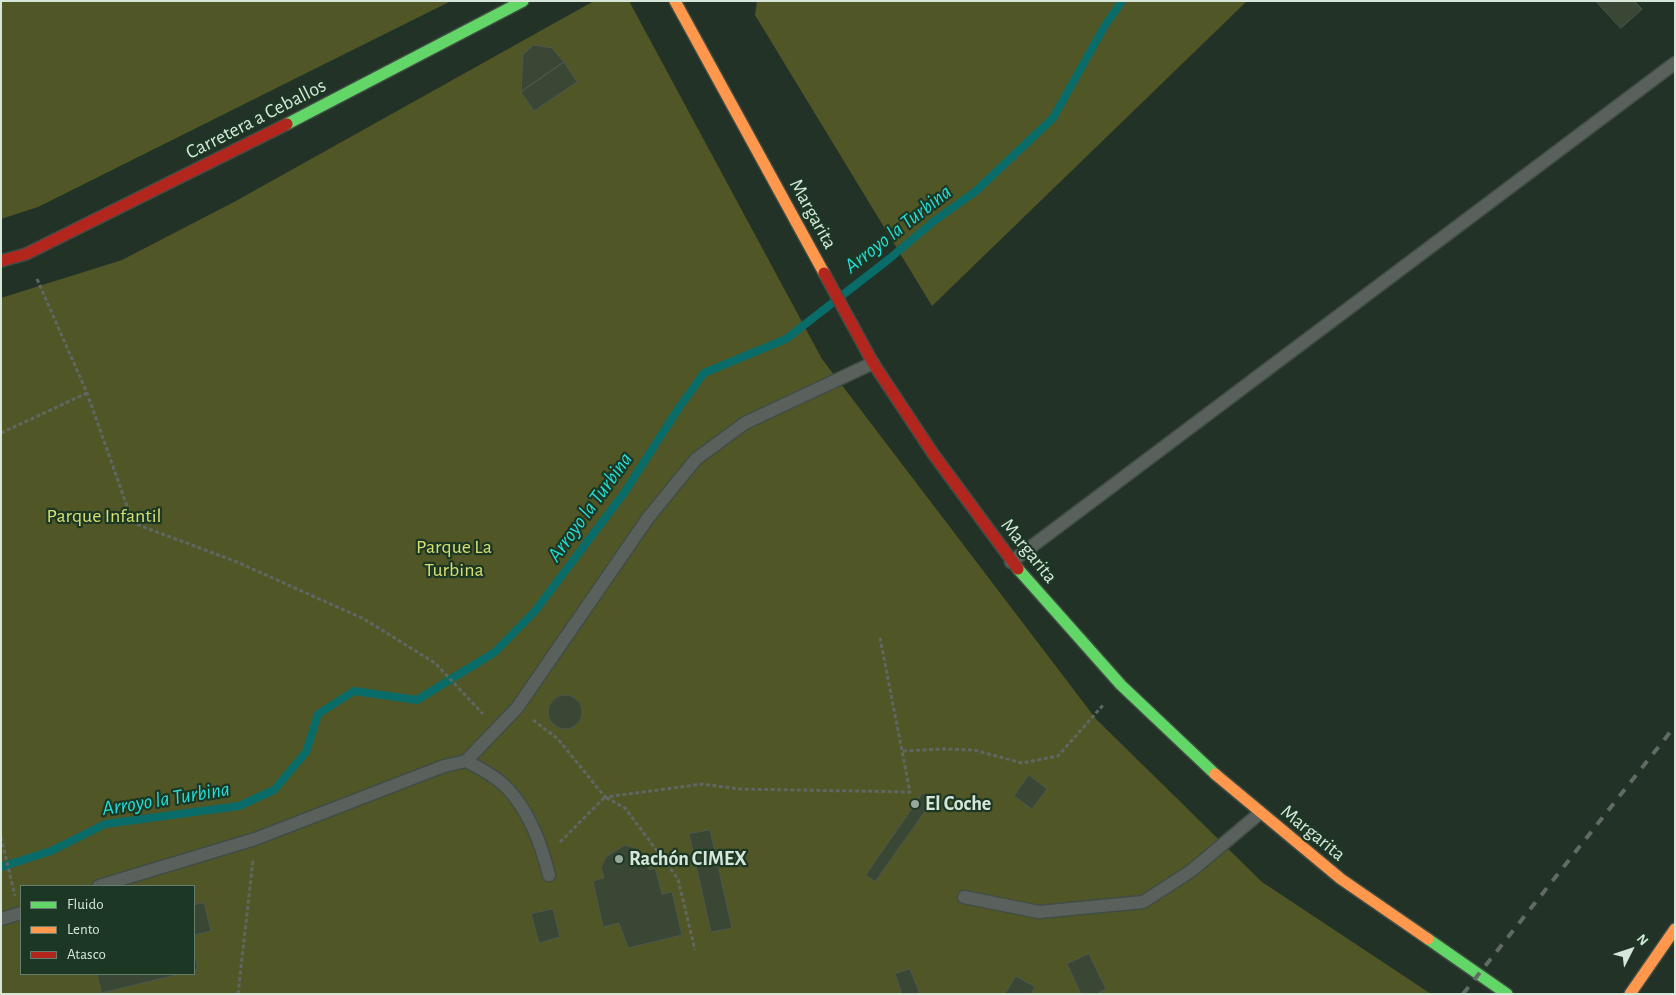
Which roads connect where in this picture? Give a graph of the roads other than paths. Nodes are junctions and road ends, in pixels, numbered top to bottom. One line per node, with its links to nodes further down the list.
1 (523, 1): 4 (main road, Carretera a Ceballos)
2 (675, 1): 5 (main road, Margarita)
3 (1675, 62): 6 (lane)
4 (1, 261)
5 (874, 363): 6 (main road, Margarita); 7 (lane)
6 (1011, 562): 8 (main road, Margarita)
7 (466, 761): 9 (lane); 10 (lane)
8 (1260, 813): 11 (lane); 15 (main road, Margarita)
9 (549, 875)
10 (102, 885)
11 (964, 897)
12 (20, 913): 13 (lane)
13 (1, 919)
14 (1675, 929): 16 (main road)
15 (1507, 994)
16 (1630, 994)

